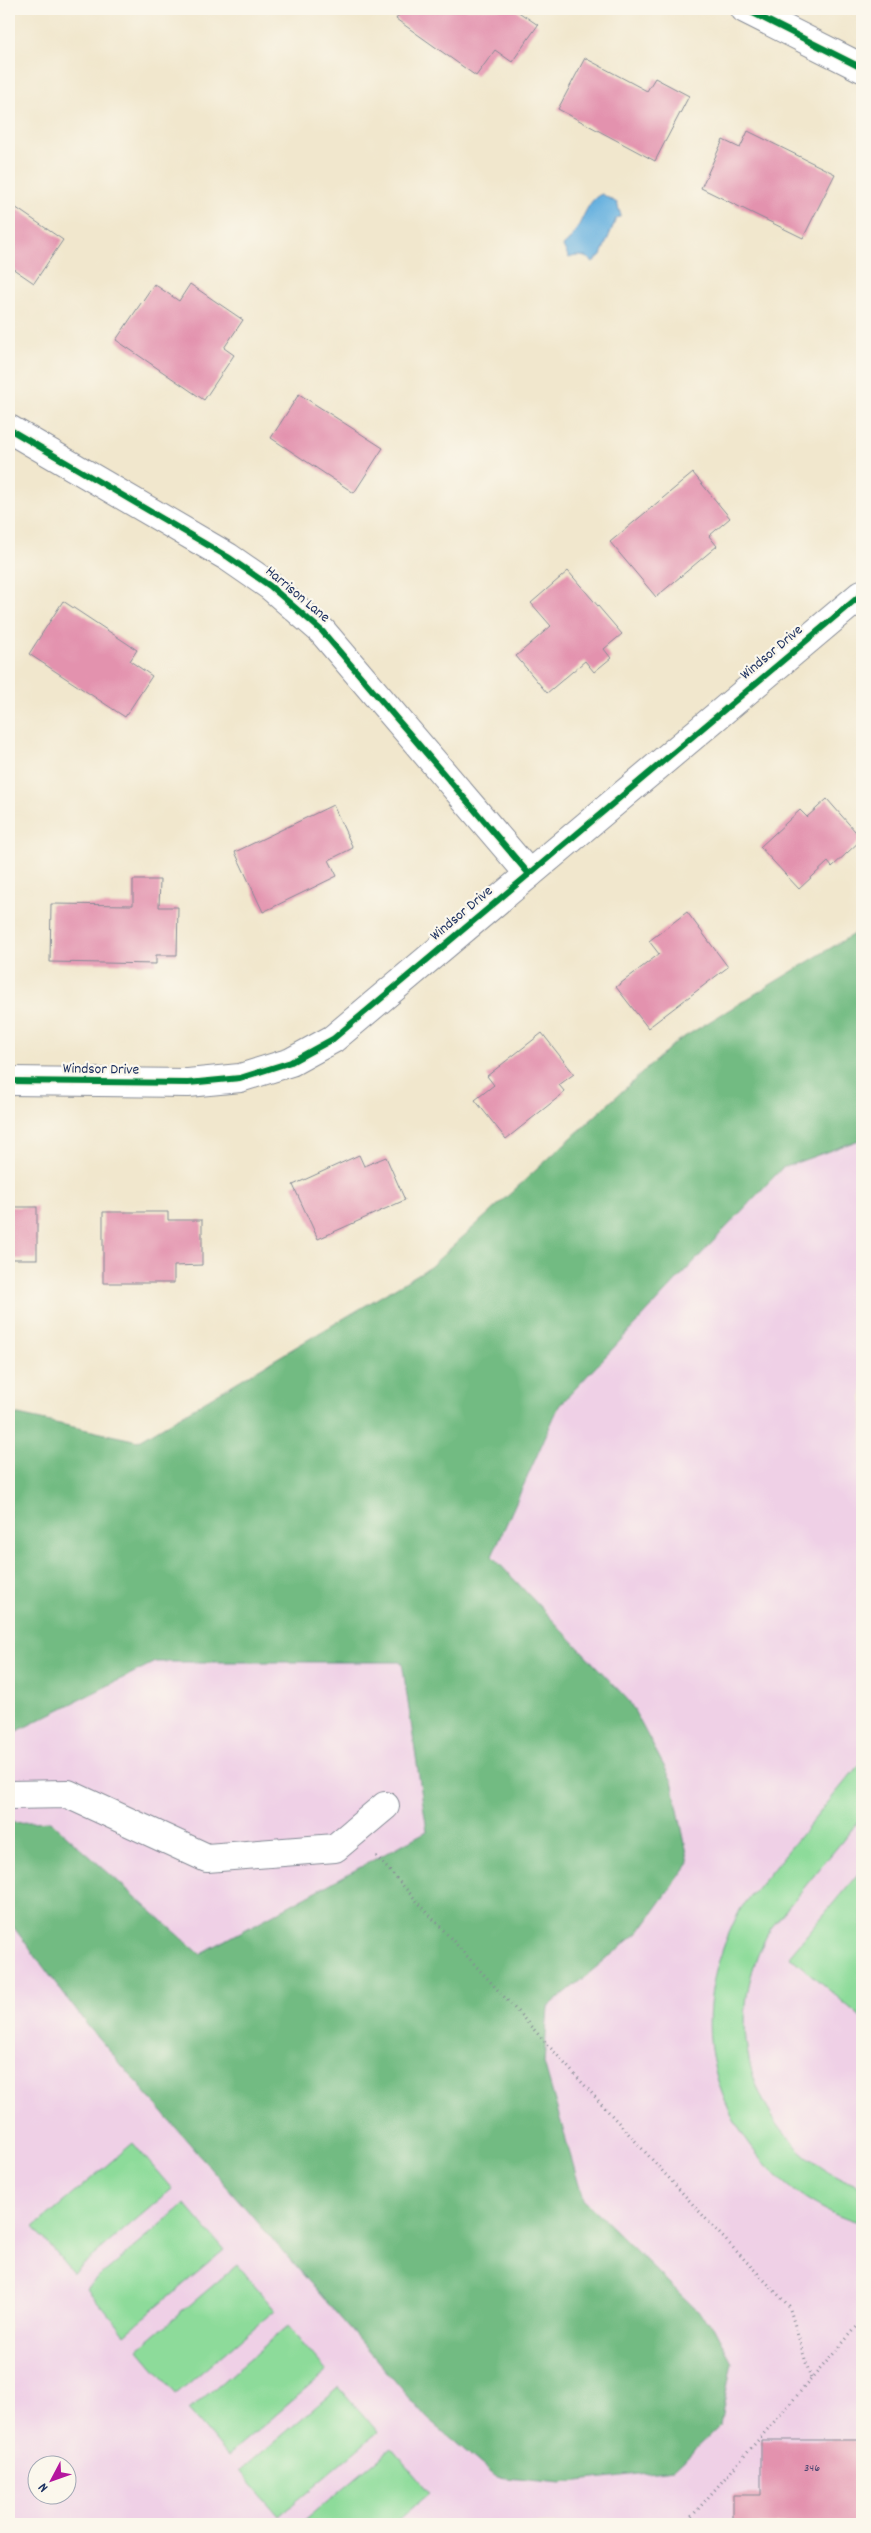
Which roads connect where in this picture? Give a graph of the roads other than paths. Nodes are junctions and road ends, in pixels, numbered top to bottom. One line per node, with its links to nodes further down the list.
1 (745, 9): 2 (street)
2 (862, 68)
3 (15, 439): 5 (street, Harrison Lane)
4 (862, 594): 5 (street, Windsor Drive)
5 (530, 874): 6 (street, Windsor Drive)
6 (9, 1081)
7 (9, 1795): 8 (street)
8 (385, 1806)

